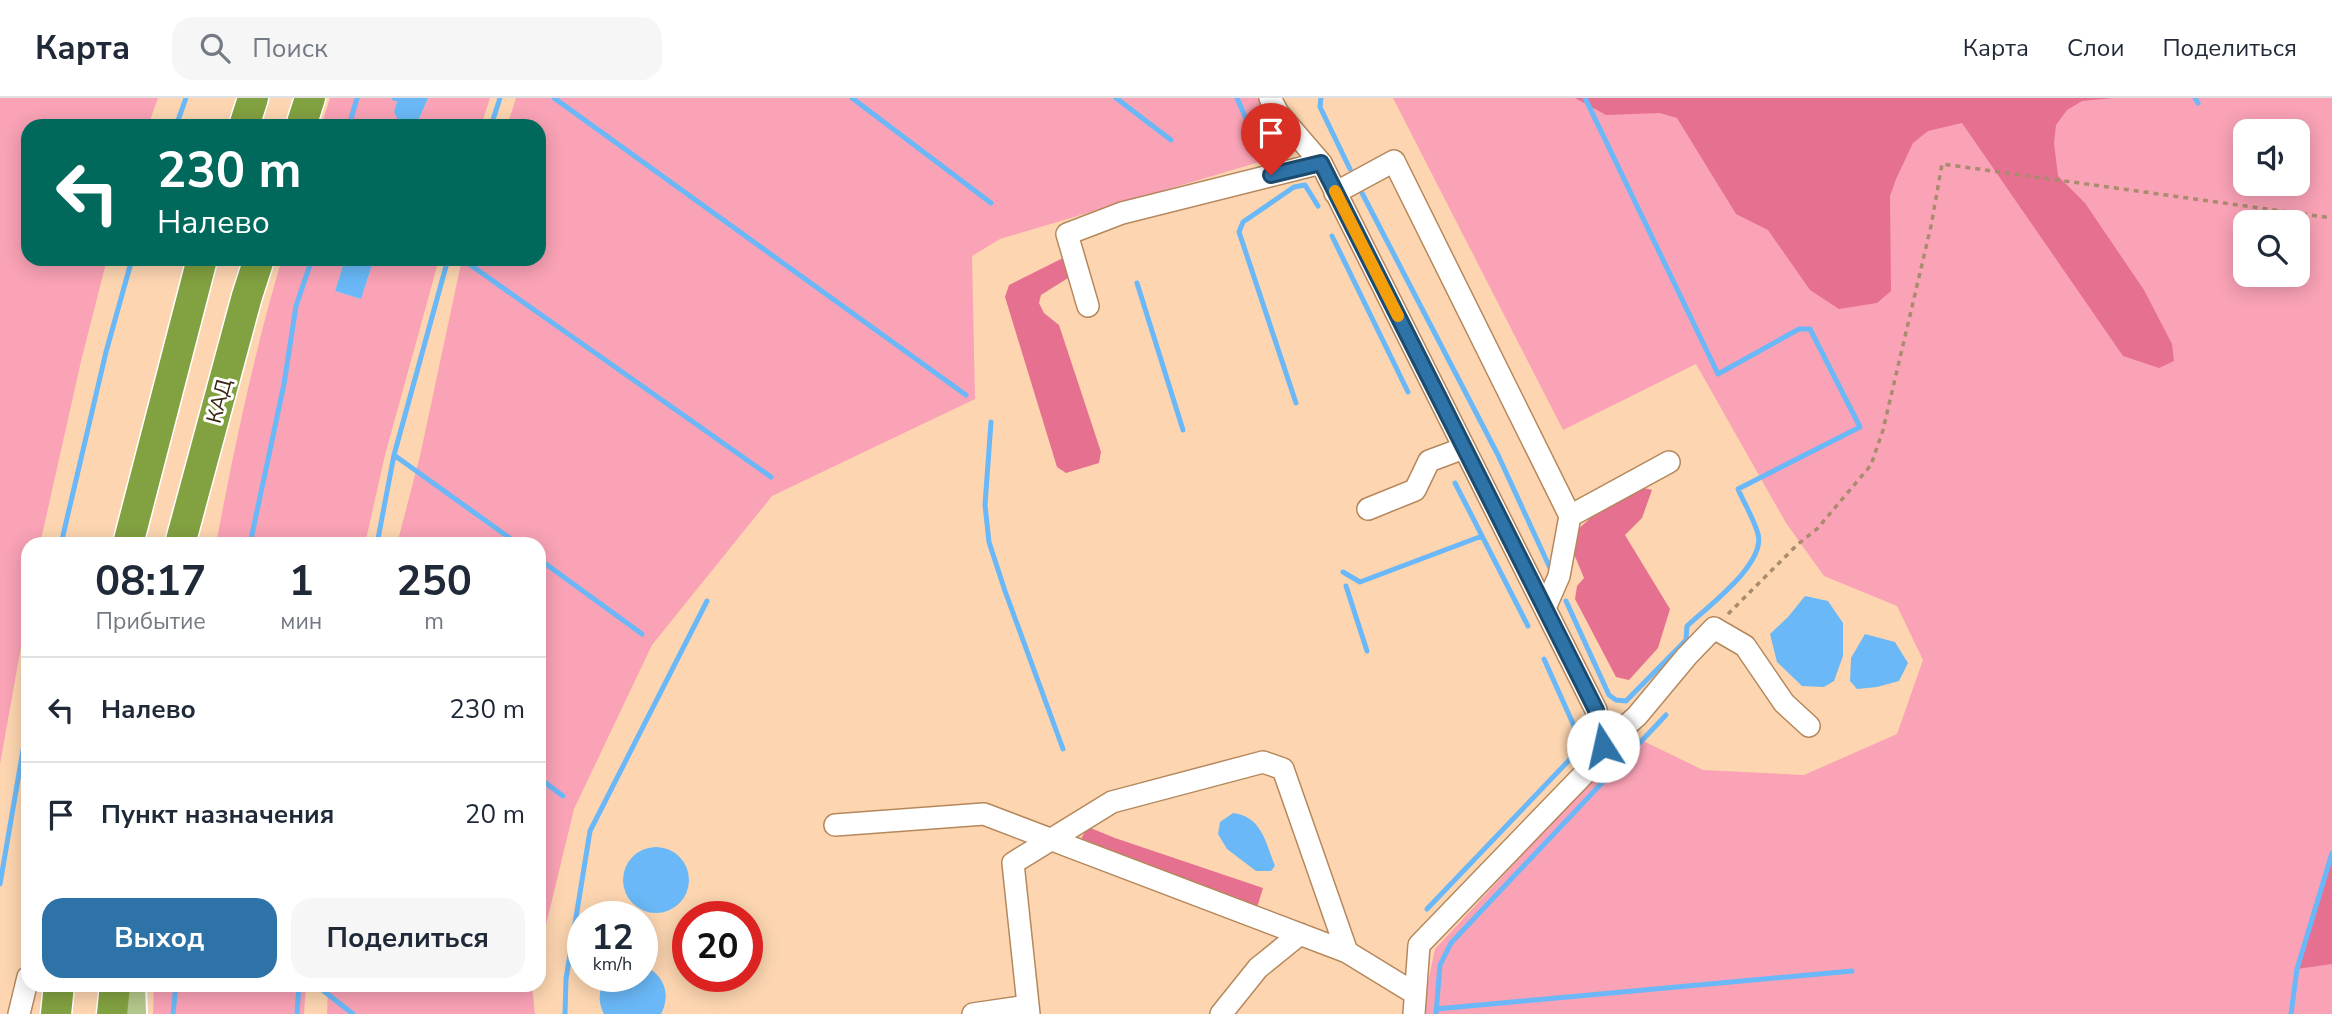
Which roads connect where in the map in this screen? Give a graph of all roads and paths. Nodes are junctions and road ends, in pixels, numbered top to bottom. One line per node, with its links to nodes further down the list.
1 (253, 98): 4 (highway)
2 (310, 98): 5 (highway)
3 (1270, 98): 6 (street)
4 (246, 119)
5 (303, 119)
6 (1321, 163): 7 (street); 11 (street)
7 (1335, 193): 12 (street); 15 (street)
8 (2332, 218): 19 (path)
9 (200, 266): 16 (highway)
10 (257, 266): 17 (highway, КАД)
11 (1088, 306)
12 (1464, 448): 14 (street); 18 (street)
13 (1669, 462): 15 (street)
14 (1368, 509)
15 (1570, 516): 18 (street)
16 (130, 537)
17 (182, 537)
18 (1545, 608): 21 (street)
19 (1714, 628): 20 (street); 21 (street)
20 (1809, 726)
21 (1603, 746): 30 (street)
22 (835, 825): 23 (street)
23 (1051, 839): 24 (street); 25 (street); 31 (street)
24 (1300, 934): 25 (street); 37 (street)
25 (1347, 952): 30 (street)
26 (24, 992): 32 (street)
27 (58, 992): 33 (highway)
28 (114, 992): 34 (highway)
29 (132, 992): 35 (main road)
30 (1414, 1003)
31 (1028, 1010): 36 (street)
32 (19, 1014)
33 (56, 1014)
34 (112, 1014)
35 (133, 1014)
36 (973, 1014)
37 (1221, 1014)

